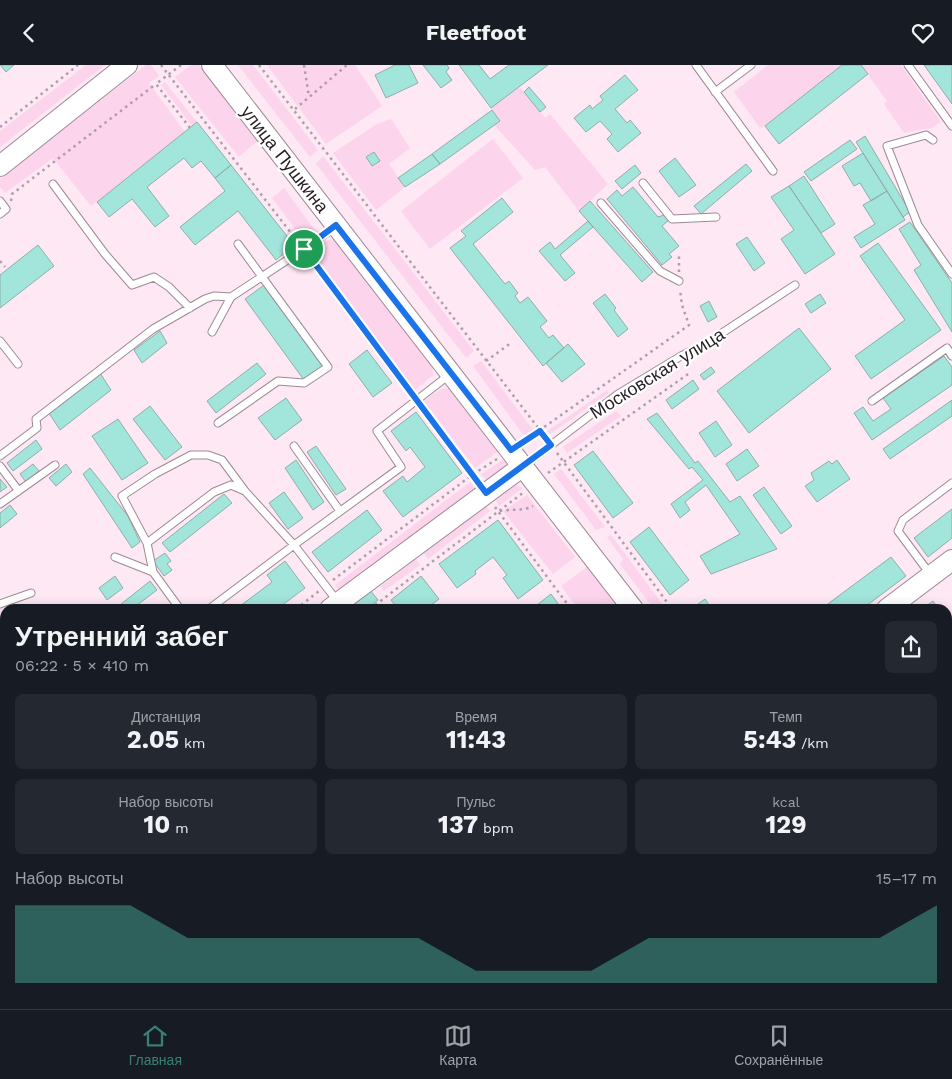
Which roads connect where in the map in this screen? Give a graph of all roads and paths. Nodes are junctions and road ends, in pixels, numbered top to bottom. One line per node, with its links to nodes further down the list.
1 (77, 65): 18 (path)
2 (127, 65): 21 (main road)
3 (161, 65): 12 (path)
4 (181, 65): 12 (path)
5 (212, 65): 30 (main road, улица Пушкина)
6 (259, 65): 16 (path)
7 (304, 65): 15 (path)
8 (347, 65): 15 (path)
9 (696, 65): 14 (lane)
10 (751, 65): 14 (lane)
11 (908, 65): 17 (lane)
12 (168, 75): 13 (path); 32 (path)
13 (156, 84): 19 (path); 26 (path)
14 (716, 92): 22 (lane)
15 (309, 97): 16 (path)
16 (294, 110): 46 (path)
17 (952, 126)
18 (0, 127)
19 (190, 128)
20 (933, 141): 35 (lane)
21 (0, 166)
22 (773, 171)
23 (643, 183): 29 (lane)
24 (53, 184): 40 (lane)
25 (0, 201): 28 (lane)
26 (11, 203)
27 (602, 203): 37 (lane)
28 (0, 214)
29 (716, 217)
30 (336, 225): 32 (lane); 48 (main road, улица Пушкина)
31 (238, 244): 36 (lane)
32 (304, 249): 36 (lane); 49 (path)
33 (0, 261): 34 (path)
34 (4, 267)
35 (952, 274)
36 (262, 277): 39 (lane); 51 (lane)
37 (679, 281)
38 (795, 285): 53 (lane, Московская улица)
39 (232, 297): 40 (lane); 42 (lane)
40 (190, 308): 56 (lane)
41 (689, 325): 52 (path)
42 (212, 332)
43 (0, 341): 47 (lane)
44 (511, 343): 46 (path)
45 (952, 356): 50 (lane)
46 (486, 361): 52 (path)
47 (18, 364)
48 (451, 374): 49 (lane); 55 (main road, улица Пушкина)
49 (416, 400): 60 (path); 67 (lane)
50 (872, 401)
51 (218, 423)
52 (540, 431): 53 (path); 55 (path)
53 (551, 445): 59 (lane, Московская улица); 85 (path)
54 (294, 446): 67 (lane)
55 (511, 450): 59 (main road, улица Пушкина); 60 (path)
56 (0, 456)
57 (55, 465): 62 (lane)
58 (0, 466): 62 (lane)
59 (523, 467): 64 (main road, Московская улица); 84 (main road, улица Пушкина)
60 (472, 475): 64 (path); 75 (path)
61 (952, 483): 74 (lane)
62 (18, 491): 66 (lane)
63 (246, 491): 69 (lane); 69 (lane); 70 (lane)
64 (486, 493): 68 (path); 82 (main road, Московская улица)
65 (539, 502): 68 (path)
66 (0, 504)
67 (340, 511): 70 (lane)
68 (498, 511): 83 (path)
69 (147, 543): 73 (lane)
70 (294, 545): 75 (lane); 79 (lane)
71 (115, 557): 73 (lane)
72 (952, 560): 74 (main road)
73 (153, 572): 78 (lane)
74 (931, 576): 86 (main road)
75 (325, 586): 80 (path); 81 (lane)
76 (31, 593): 77 (lane)
77 (0, 604)
78 (176, 604)
79 (216, 604)
80 (302, 604)
81 (334, 604)
82 (335, 604)
83 (567, 604)
84 (629, 604)
85 (668, 604)
86 (894, 604)

